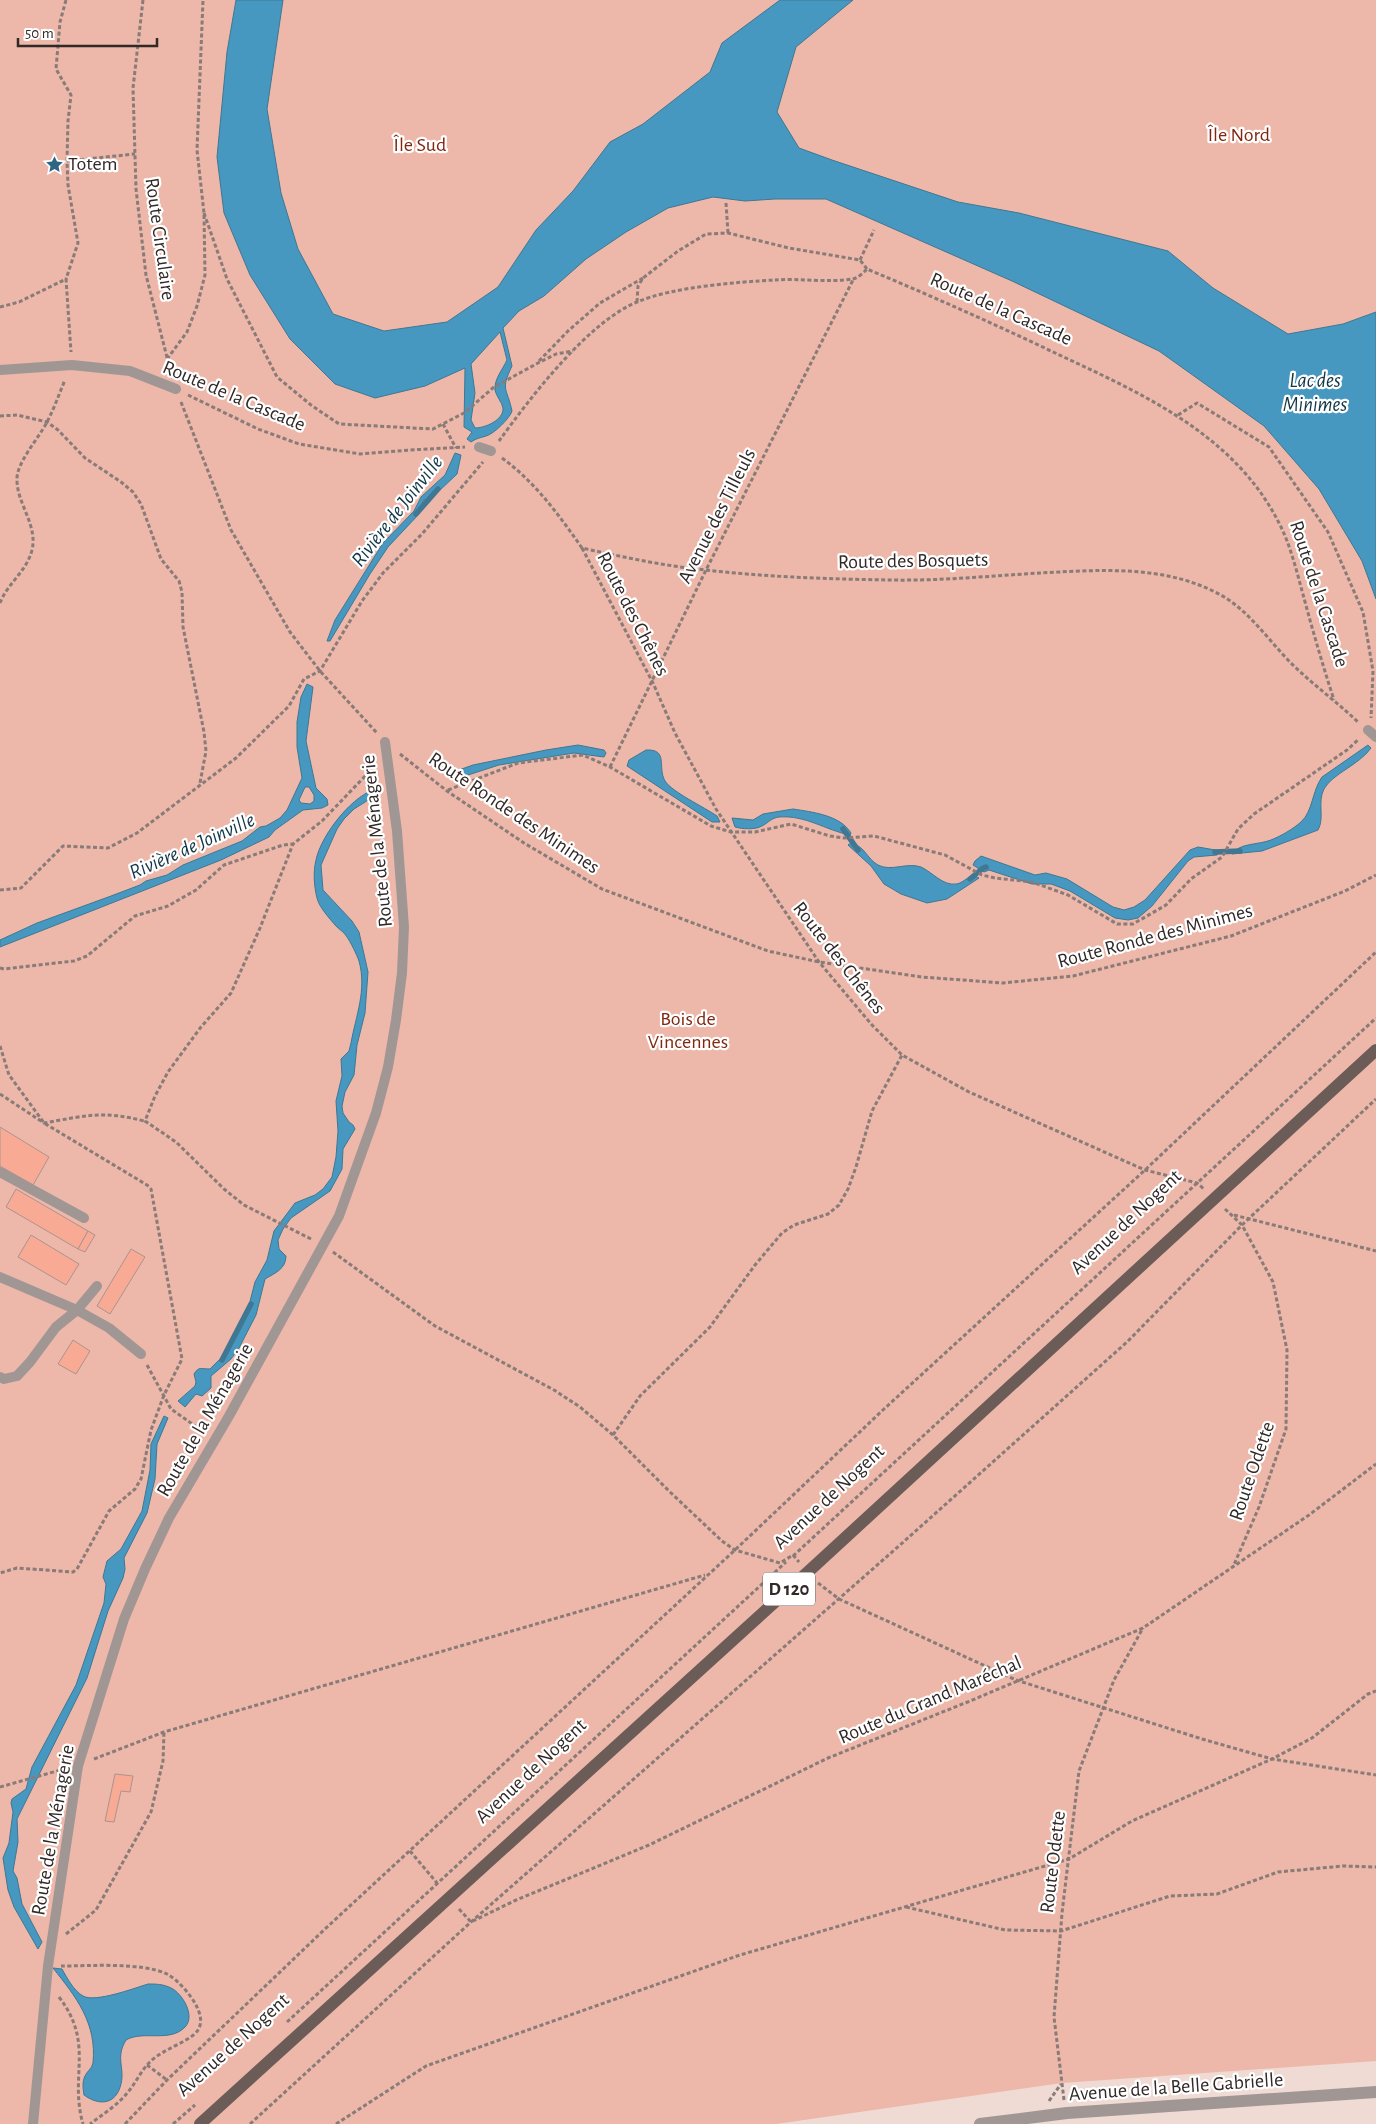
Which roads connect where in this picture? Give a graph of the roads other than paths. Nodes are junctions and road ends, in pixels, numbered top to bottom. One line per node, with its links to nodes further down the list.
1 (0, 370): 2 (lane, Route de la Cascade)
2 (176, 389)
3 (479, 447): 4 (lane)
4 (491, 451)
5 (385, 742): 16 (lane, Route de la Ménagerie)
6 (1376, 1050): 17 (main road, Avenue de Nogent / D 120)
7 (0, 1172): 8 (lane)
8 (84, 1218)
9 (0, 1277): 11 (lane)
10 (97, 1286): 11 (lane)
11 (77, 1310): 12 (lane); 13 (lane)
12 (141, 1354)
13 (0, 1377)
14 (1376, 2092): 15 (street, Avenue de la Belle Gabrielle)
15 (1066, 2119): 18 (street, Avenue de la Belle Gabrielle)
16 (33, 2124)
17 (200, 2124)
18 (980, 2124)

